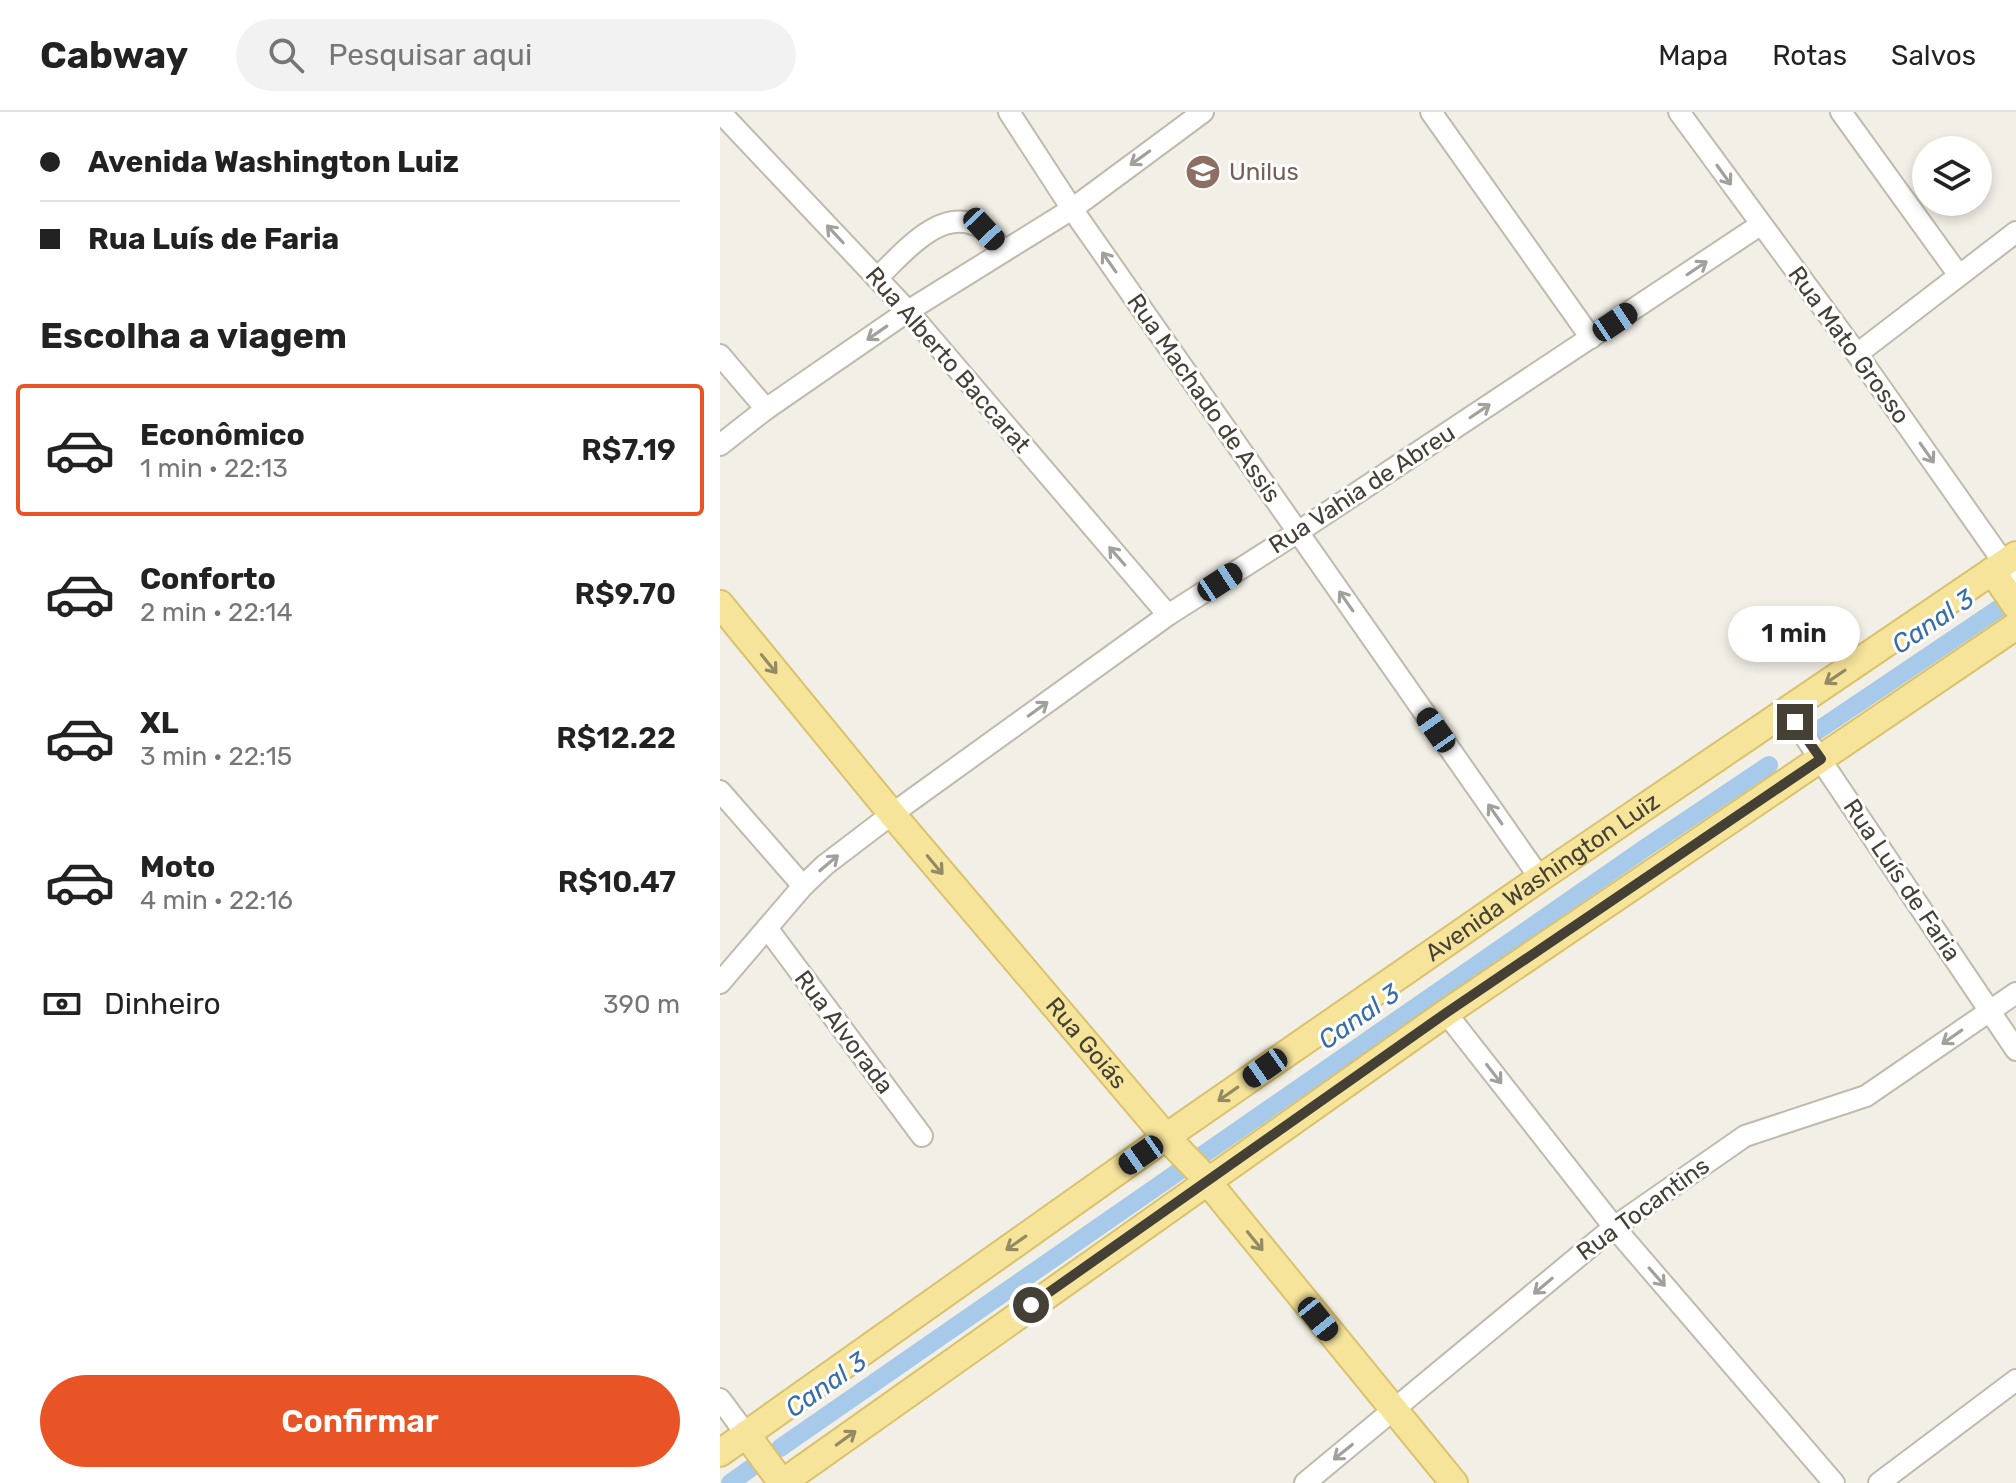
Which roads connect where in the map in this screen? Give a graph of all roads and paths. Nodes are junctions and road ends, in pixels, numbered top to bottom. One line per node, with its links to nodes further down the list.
1 (720, 112): 12 (street, Rua Alberto Baccarat, one-way to 1)
2 (1009, 112): 7 (street, Rua Machado de Assis)
3 (1203, 112): 7 (street, one-way to 7)
4 (1431, 112): 14 (street)
5 (1679, 112): 8 (street, Rua Mato Grosso, one-way to 8)
6 (1841, 112): 11 (street)
7 (1072, 209): 10 (street); 19 (street, Rua Machado de Assis, one-way to 7)
8 (1760, 225): 14 (street, Rua Vahia de Abreu, one-way to 8); 15 (street, Rua Mato Grosso)
9 (2016, 232): 11 (street)
10 (1004, 251): 12 (street); 13 (street)
11 (1958, 274): 15 (street)
12 (877, 278): 13 (street, Rua Alberto Baccarat)
13 (908, 311): 17 (street, one-way to 17); 23 (street, Rua Alberto Baccarat, one-way to 13)
14 (1591, 338): 19 (street, Rua Vahia de Abreu, one-way to 14)
15 (1857, 354): 20 (street, Rua Mato Grosso, one-way to 20)
16 (720, 355): 17 (street)
17 (766, 409): 18 (street)
18 (720, 445)
19 (1298, 532): 23 (street, Rua Vahia de Abreu); 29 (street, Rua Machado de Assis, one-way to 19)
20 (2007, 567): 22 (main road); 25 (main road, Avenida Washington Luiz, one-way to 25)
21 (720, 604): 28 (main road, Rua Goiás, one-way to 28)
22 (2016, 606)
23 (1168, 615): 28 (street, Rua Vahia de Abreu, one-way to 23)
24 (2016, 626): 26 (main road)
25 (1787, 710): 26 (street, Rua Luís de Faria); 29 (main road, Avenida Washington Luiz)
26 (1821, 759): 34 (street, Rua Luís de Faria); 35 (main road)
27 (720, 791): 30 (street)
28 (892, 814): 30 (street, Rua Vahia de Abreu, one-way to 28); 38 (main road, Rua Goiás, one-way to 38)
29 (1540, 878): 38 (main road, Avenida Washington Luiz, one-way to 38)
30 (803, 886): 31 (street, Rua Vahia de Abreu)
31 (767, 928): 32 (street, Rua Vahia de Abreu); 37 (street, Rua Alvorada)
32 (720, 983)
33 (2016, 993): 34 (street, Rua Tocantins)
34 (1989, 1011): 36 (street, Rua Luís de Faria); 40 (street, Rua Tocantins, one-way to 40)
35 (1446, 1013): 39 (main road); 40 (street, one-way to 40)
36 (2016, 1050)
37 (922, 1136)
38 (1172, 1144): 39 (main road, Rua Goiás); 44 (main road, Avenida Washington Luiz, one-way to 44)
39 (1202, 1175): 43 (main road, Rua Goiás, one-way to 43); 46 (main road, one-way to 39)
40 (1614, 1227): 43 (street, Rua Tocantins, one-way to 43); 49 (street, one-way to 49)
41 (2014, 1384): 50 (street)
42 (720, 1399): 44 (street)
43 (1393, 1411): 47 (street, Rua Tocantins, one-way to 47); 48 (main road, Rua Goiás)
44 (752, 1441): 45 (main road, Avenida Washington Luiz); 46 (main road)
45 (720, 1453)
46 (780, 1480)
47 (1305, 1483)
48 (1454, 1483)
49 (1834, 1483)
50 (1879, 1483)

